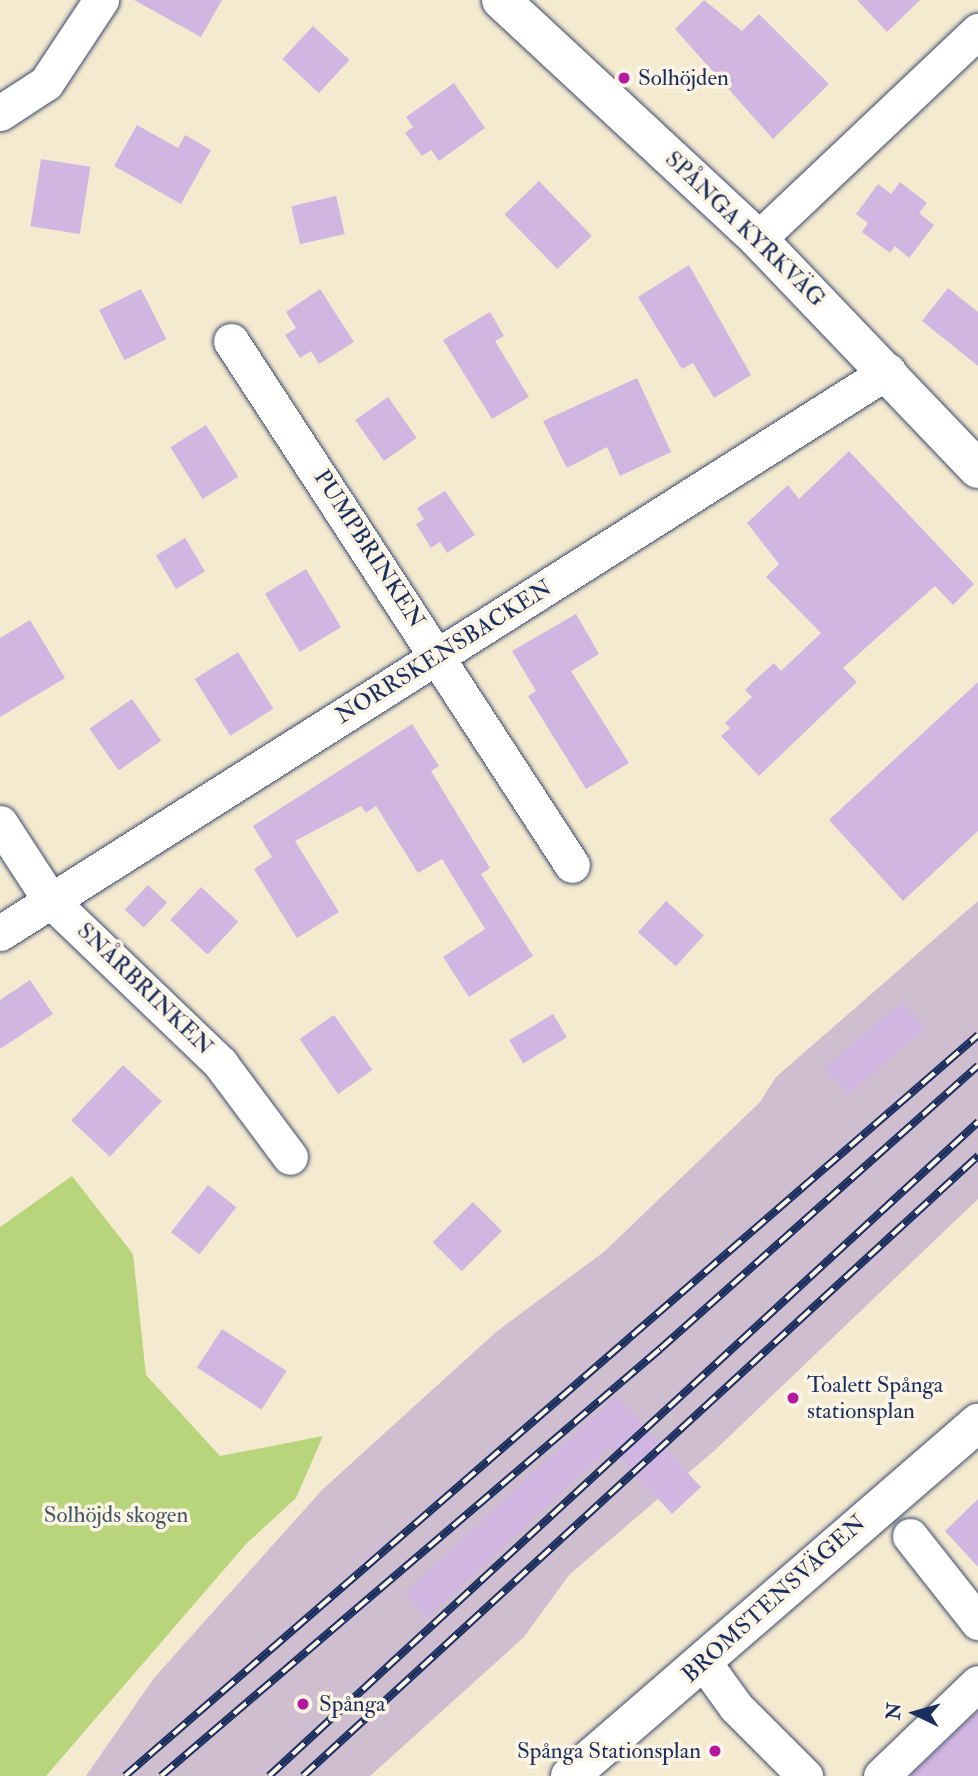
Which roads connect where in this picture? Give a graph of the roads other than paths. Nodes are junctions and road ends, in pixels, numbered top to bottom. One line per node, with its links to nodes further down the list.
1 (101, 0): 4 (street)
2 (502, 0): 5 (street, SPÅNGA KYRKVÄG)
3 (978, 31): 5 (street)
4 (0, 113)
5 (758, 239): 7 (street, SPÅNGA KYRKVÄG)
6 (231, 341): 9 (street, PUMPBRINKEN)
7 (888, 371): 8 (street, SPÅNGA KYRKVÄG); 9 (street, NORRSKENSBACKEN)
8 (978, 469)
9 (438, 655): 11 (street, PUMPBRINKEN); 12 (street, NORRSKENSBACKEN)
10 (0, 824): 12 (street, SNÅRBRINKEN)
11 (572, 865)
12 (50, 900): 13 (street, NORRSKENSBACKEN); 14 (street, SNÅRBRINKEN)
13 (0, 933)
14 (290, 1157)
15 (978, 1423): 18 (street, BROMSTENSVÄGEN)
16 (910, 1536): 17 (street)
17 (978, 1622)
18 (705, 1664): 20 (street, BROMSTENSVÄGEN); 21 (street)
19 (978, 1683): 22 (street)
20 (570, 1776)
21 (805, 1776)
22 (881, 1776)

